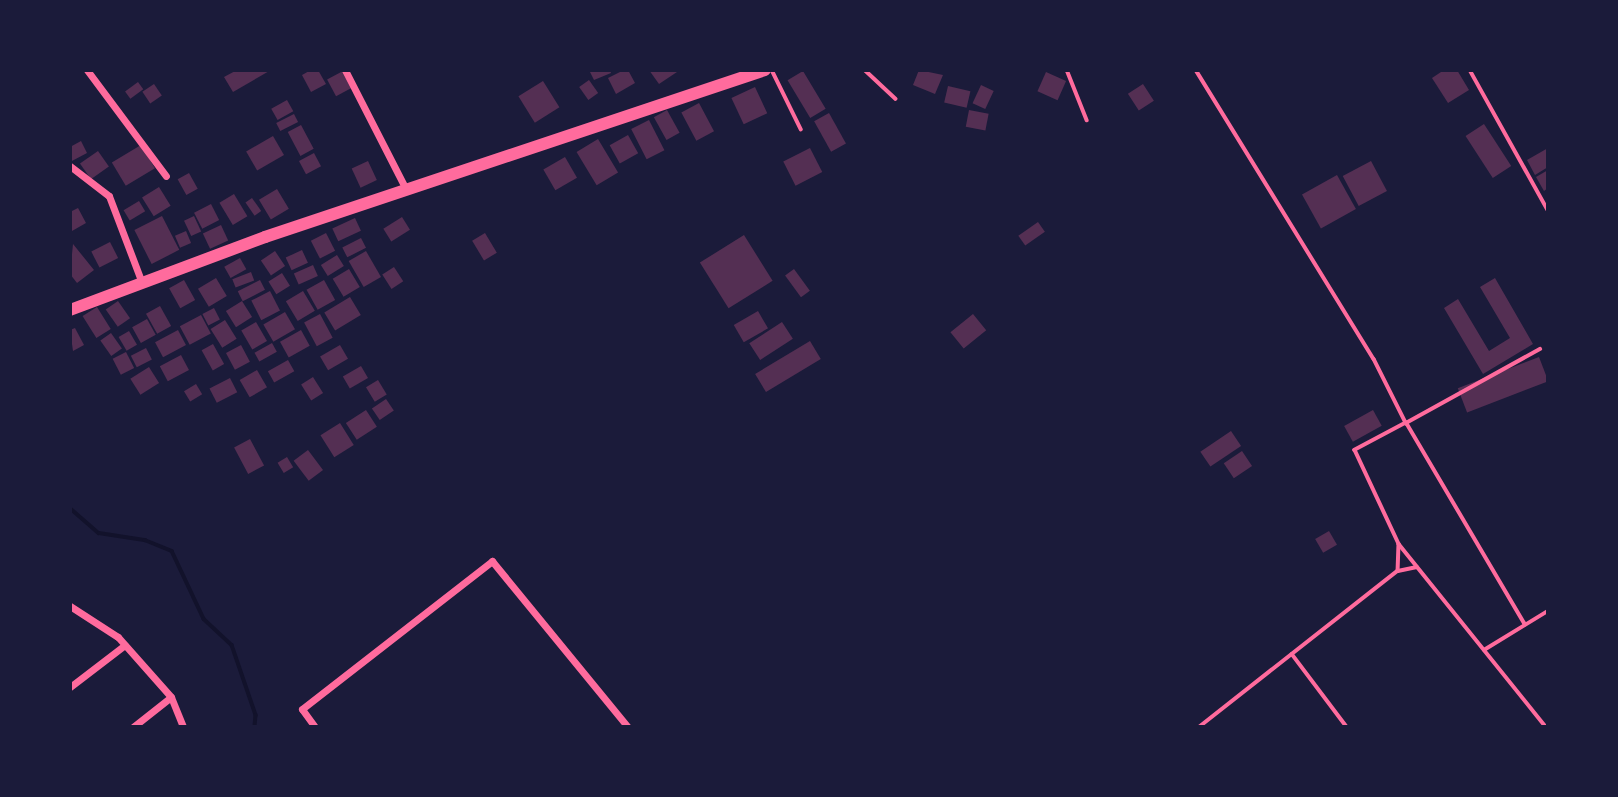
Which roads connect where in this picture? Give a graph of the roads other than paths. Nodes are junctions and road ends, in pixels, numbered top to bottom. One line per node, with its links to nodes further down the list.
1 (87, 70): 13 (street)
2 (345, 70): 14 (street)
3 (765, 70): 14 (main road)
4 (772, 70): 11 (lane)
5 (865, 70): 9 (lane)
6 (1067, 70): 10 (lane)
7 (1196, 70): 19 (lane)
8 (1470, 70): 15 (lane)
9 (896, 99)
10 (1087, 120)
11 (801, 129)
12 (70, 166): 16 (street)
13 (166, 176)
14 (406, 190): 16 (main road)
15 (1548, 210)
16 (142, 283): 17 (main road)
17 (70, 310)
18 (1540, 349): 19 (lane)
19 (1406, 423): 20 (lane); 25 (lane)
20 (1399, 544): 21 (lane); 22 (lane)
21 (1418, 567): 22 (lane); 27 (lane)
22 (1398, 571): 28 (lane)
23 (70, 606): 26 (street)
24 (1548, 611): 25 (lane)
25 (1525, 625): 27 (lane)
26 (125, 645): 29 (street); 30 (street)
27 (1484, 650): 37 (lane)
28 (1292, 654): 35 (lane); 36 (lane)
29 (70, 687)
30 (171, 697): 31 (street); 32 (street)
31 (133, 727)
32 (183, 727)
33 (315, 727): 34 (street)
34 (628, 727)
35 (1200, 727)
36 (1347, 727)
37 (1546, 727)

